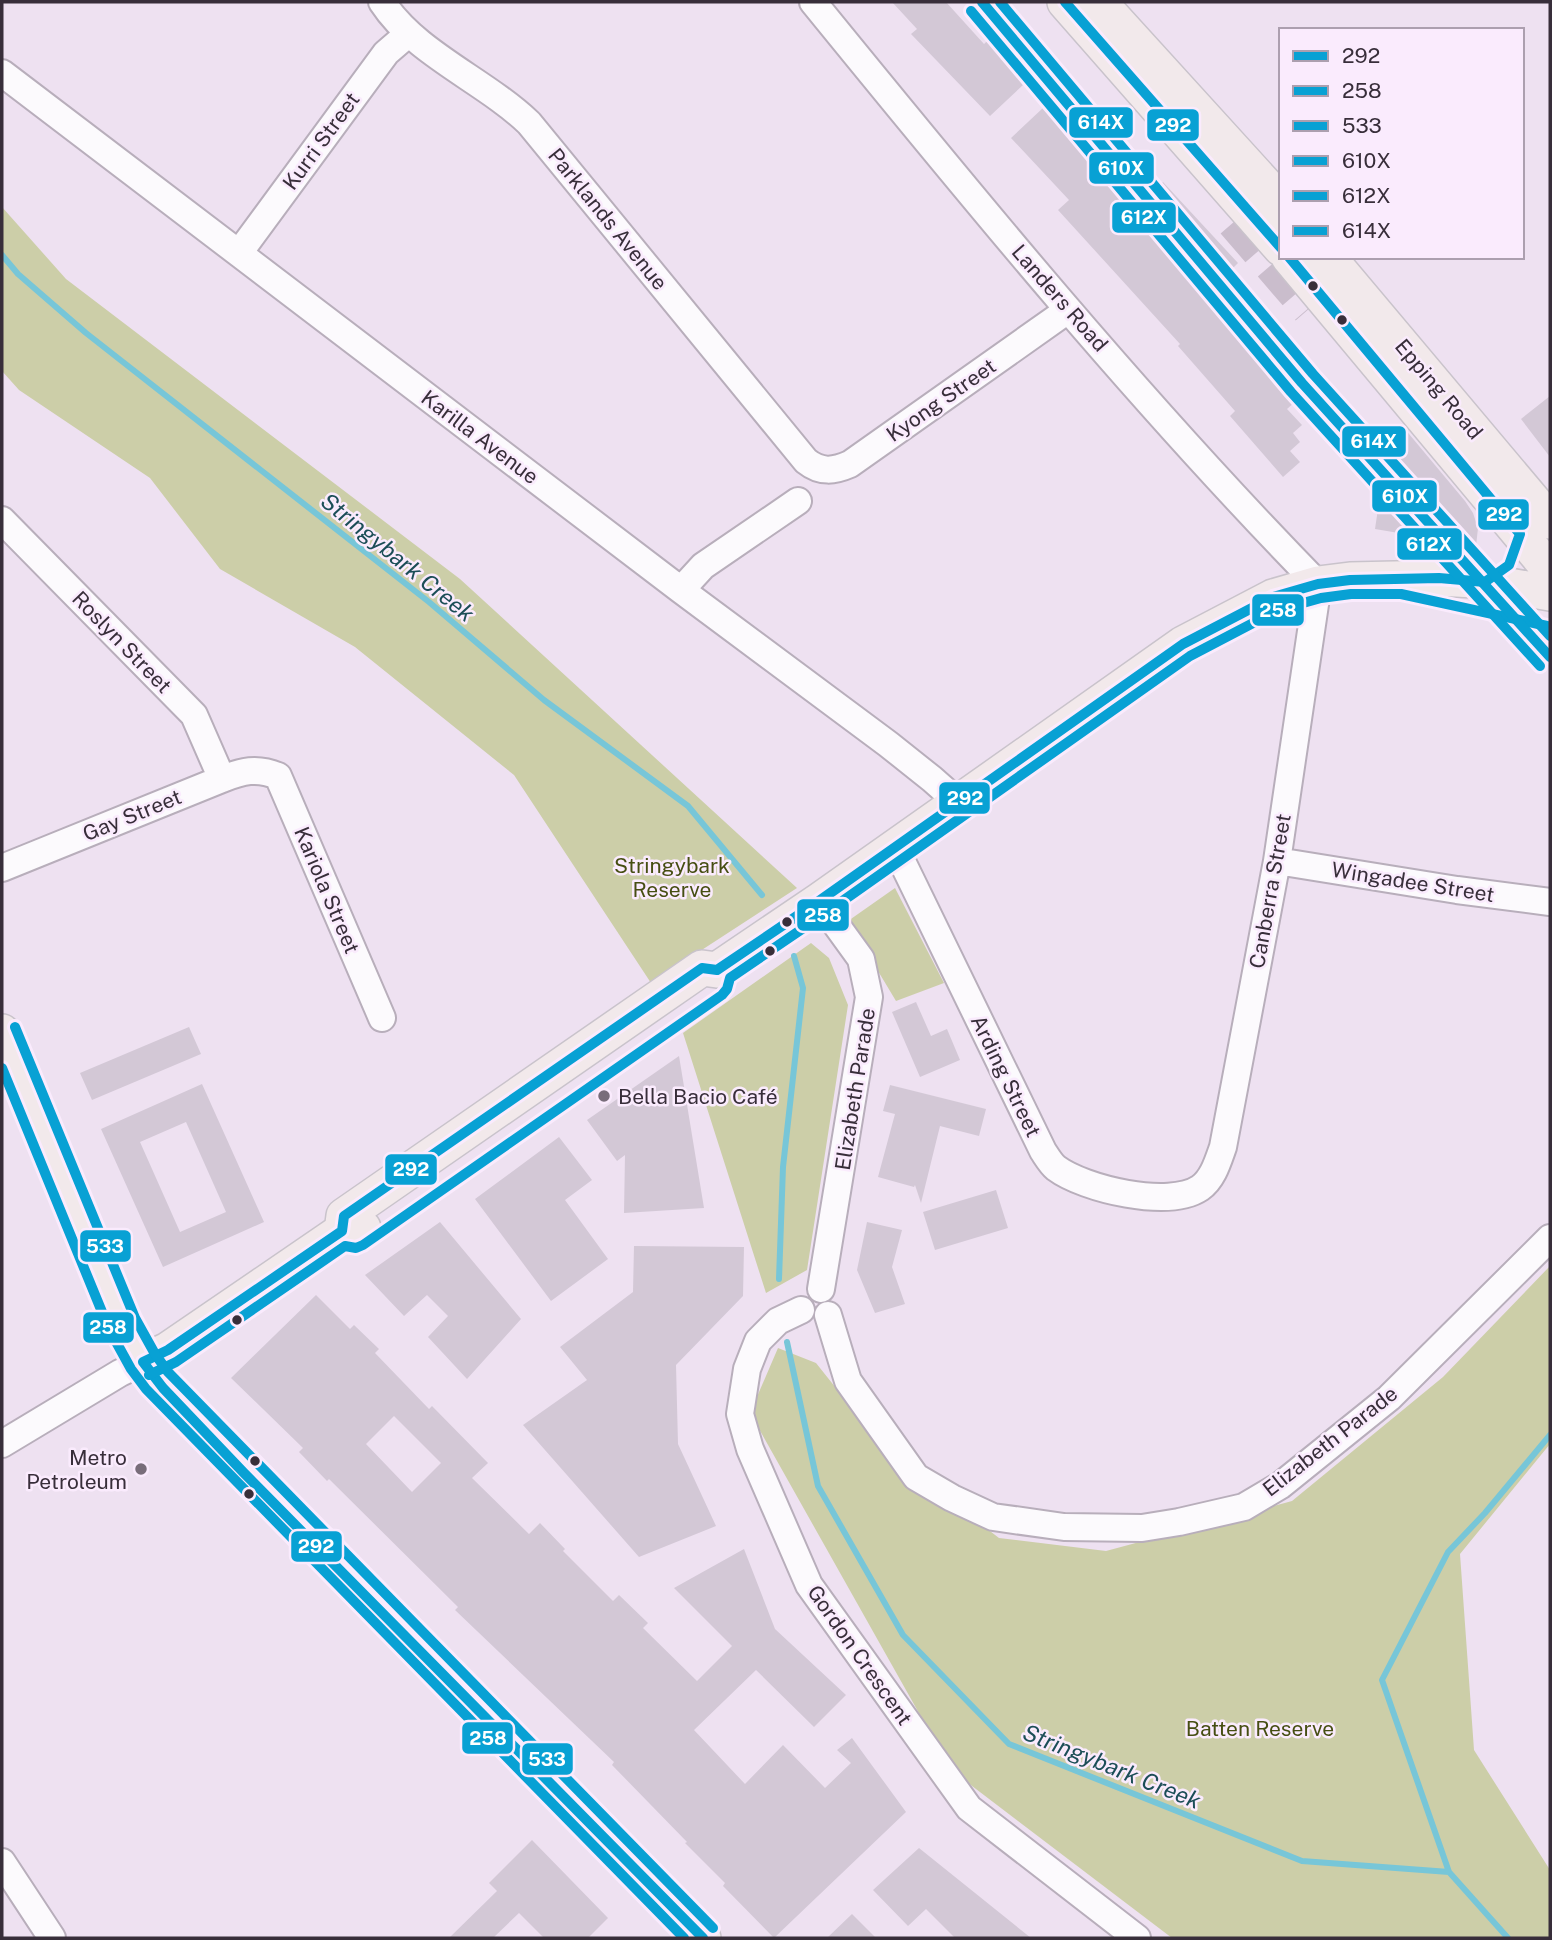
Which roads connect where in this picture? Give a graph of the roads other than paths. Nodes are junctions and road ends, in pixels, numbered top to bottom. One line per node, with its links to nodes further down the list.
1 (813, 2): 12 (street, Landers Road)
2 (1065, 2): 8 (main road)
3 (1100, 2): 7 (main road)
4 (386, 8): 5 (street, Parklands Avenue)
5 (408, 34): 9 (street, Kurri Street); 13 (street, Parklands Avenue)
6 (2, 73): 9 (street, Karilla Avenue)
7 (1279, 200)
8 (1279, 246)
9 (239, 253): 21 (street, Karilla Avenue)
10 (1291, 259): 16 (main road, Epping Road)
11 (1330, 259): 16 (main road, Epping Road)
12 (1068, 310): 13 (street, Kyong Street); 20 (street, Landers Road)
13 (809, 464)
14 (798, 500): 21 (street)
15 (2, 520): 25 (street, Roslyn Street)
16 (1535, 528): 17 (main road, Epping Road); 19 (main road)
17 (1550, 570)
18 (1402, 580): 19 (main road); 20 (main road); 23 (main road)
19 (1485, 582): 22 (main road)
20 (1318, 584): 26 (main road); 28 (street, Canberra Street)
21 (681, 590): 26 (street, Karilla Avenue)
22 (1550, 593)
23 (1550, 612)
24 (263, 770): 25 (street, Gay Street); 32 (street, Kariola Street)
25 (222, 779): 29 (street, Gay Street)
26 (958, 802): 27 (main road)
27 (895, 847): 30 (main road); 34 (street, Arding Street)
28 (1276, 861): 31 (street, Wingadee Street); 34 (street, Canberra Street)
29 (2, 868)
30 (819, 901): 36 (street, Elizabeth Parade); 39 (main road)
31 (1550, 902)
32 (383, 1018)
33 (2, 1032): 39 (main road)
34 (1199, 1189)
35 (1550, 1238): 38 (street, Elizabeth Parade)
36 (821, 1289): 37 (street); 38 (street)
37 (801, 1310): 38 (street); 44 (street, Gordon Crescent)
38 (828, 1315)
39 (143, 1362): 40 (street); 43 (main road)
40 (2, 1444)
41 (2, 1862): 42 (street)
42 (52, 1938)
43 (703, 1938)
44 (1137, 1938)

